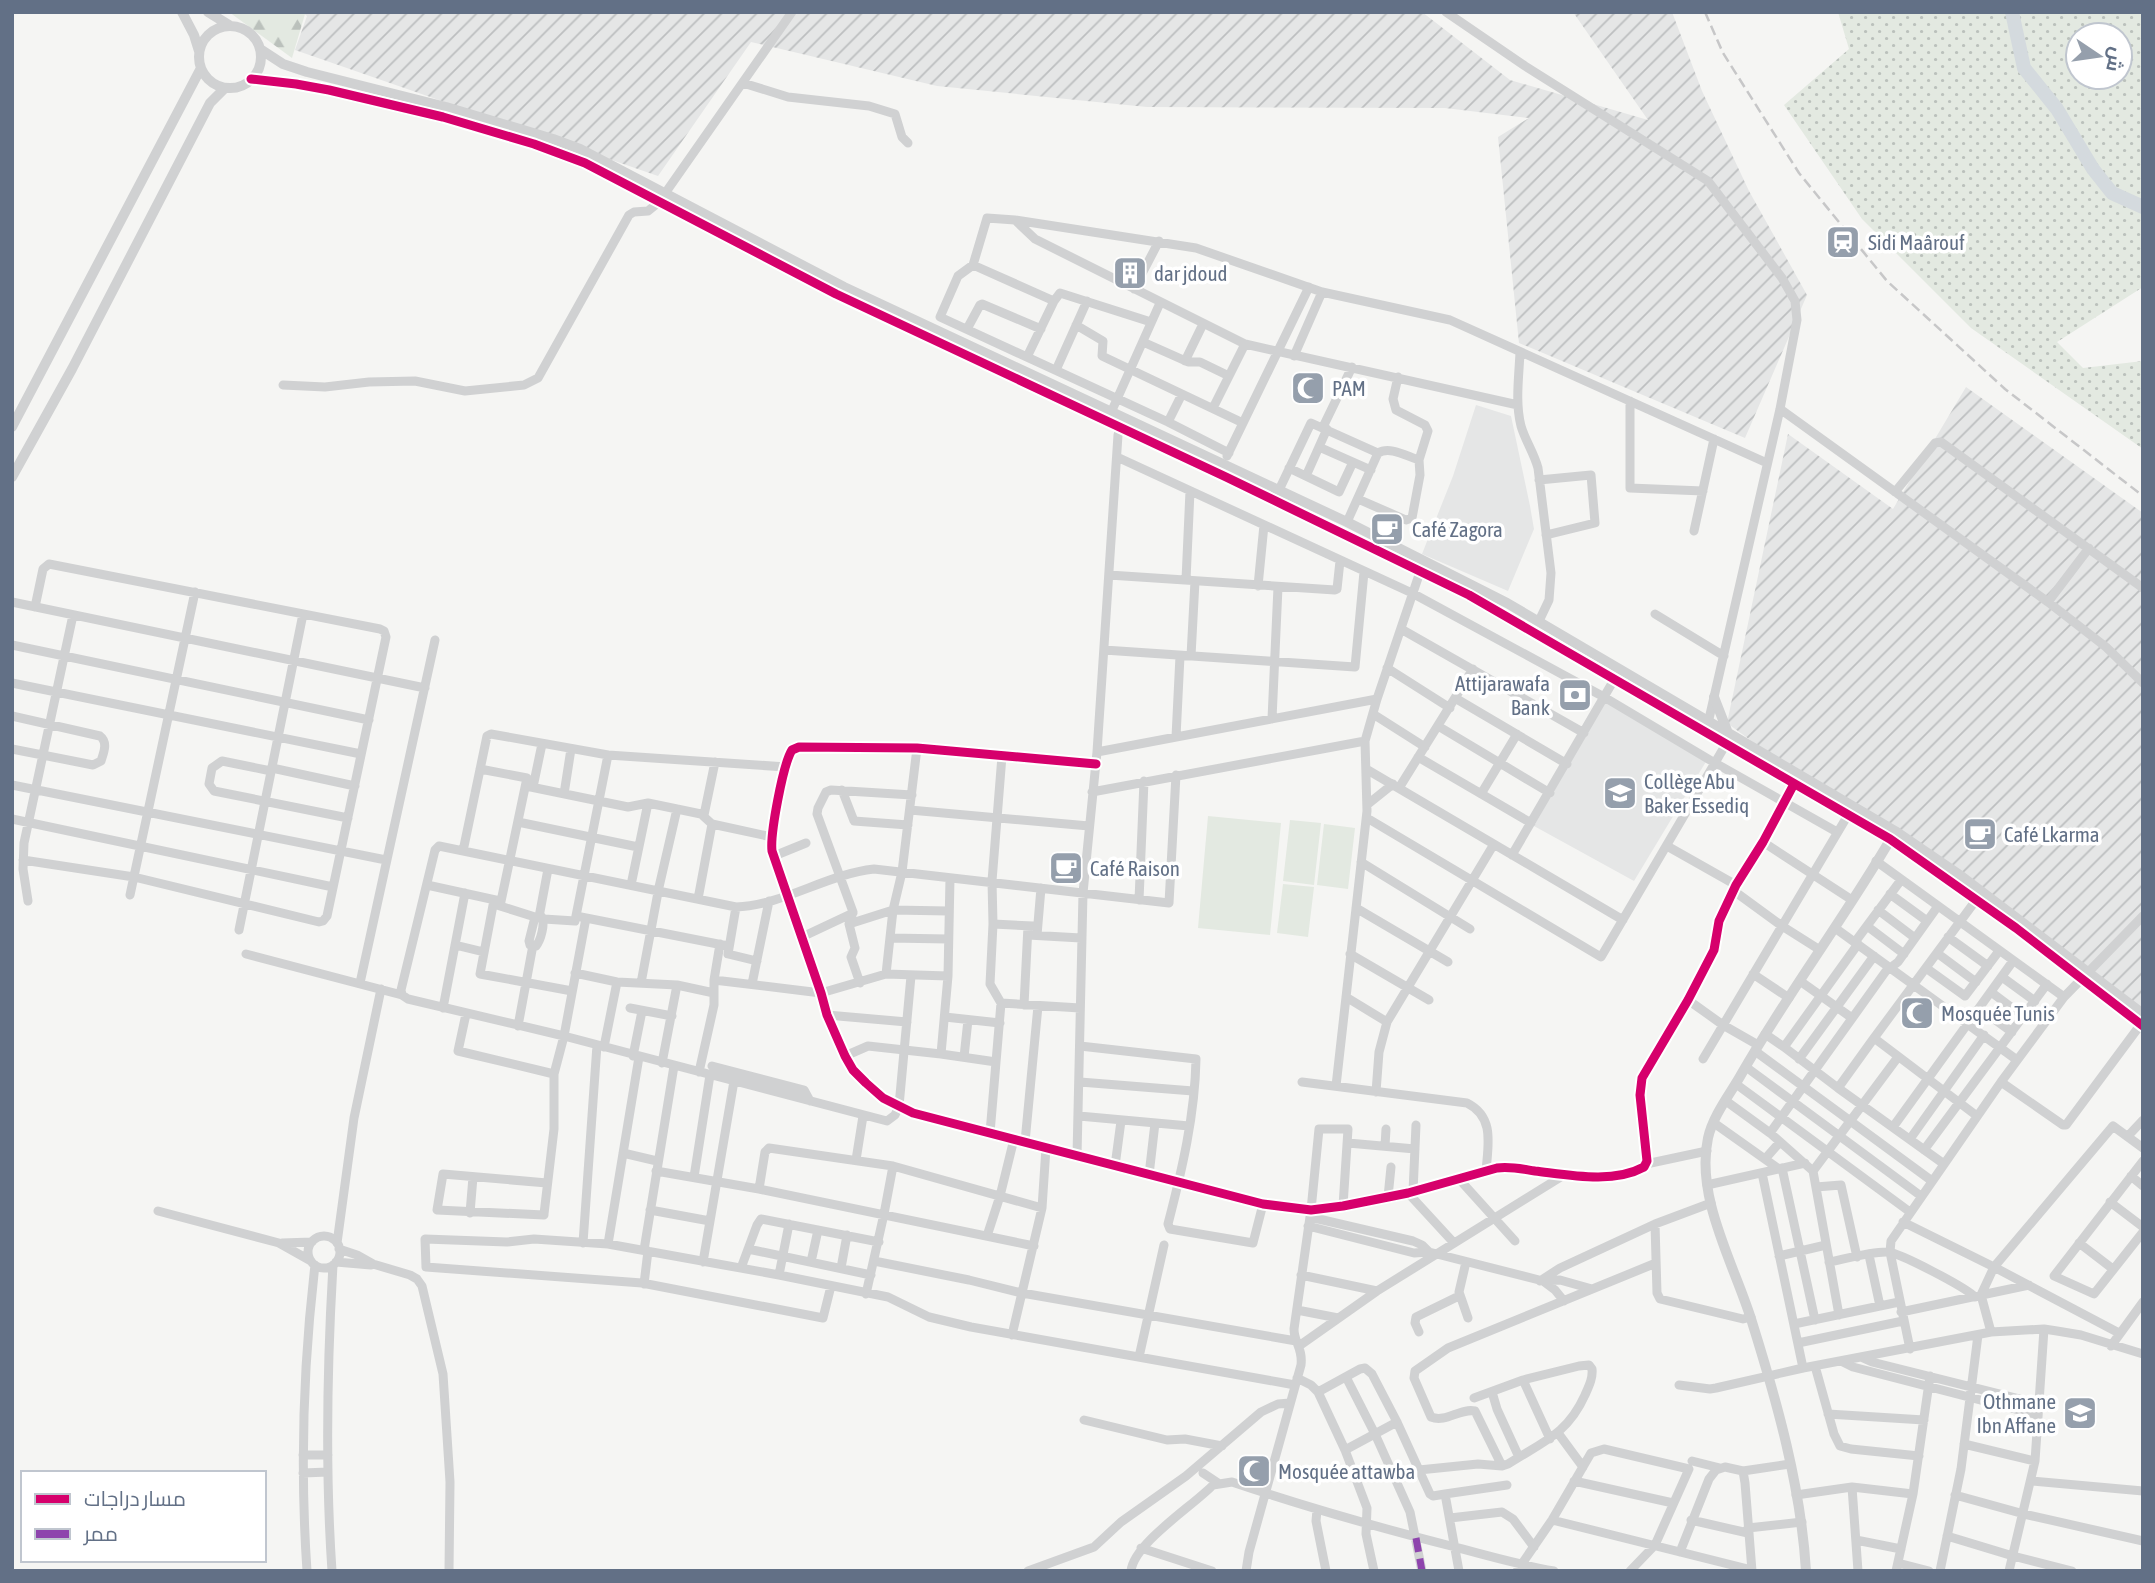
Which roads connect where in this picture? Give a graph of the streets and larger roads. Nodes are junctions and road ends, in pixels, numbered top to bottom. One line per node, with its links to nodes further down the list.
1 (182, 12): 7 (street)
2 (208, 12): 5 (street)
3 (793, 12): 10 (street)
4 (1446, 12): 46 (street)
5 (229, 25): 6 (street); 7 (street)
6 (260, 49): 9 (street); 13 (street)
7 (199, 51): 8 (street)
8 (201, 68): 11 (street); 51 (street)
9 (251, 79): 11 (street); 13 (street)
10 (743, 83): 12 (street); 13 (street)
11 (225, 88): 65 (street)
12 (908, 143)
13 (662, 198): 40 (street); 47 (street)
14 (1016, 220): 15 (street); 16 (street); 18 (street)
15 (1158, 241): 17 (street); 18 (street)
16 (973, 265): 20 (street); 26 (street)
17 (1309, 287): 19 (street); 31 (street)
18 (1134, 289): 22 (street)
19 (1322, 292): 30 (street); 32 (street)
20 (1054, 301): 21 (street); 27 (street)
21 (1087, 301): 23 (street); 25 (street)
22 (1160, 303): 23 (street); 24 (street)
23 (1151, 322): 28 (street)
24 (1203, 324): 29 (street); 34 (street)
25 (1076, 325): 36 (street); 37 (street)
26 (967, 329): 27 (street); 33 (street)
27 (1041, 329): 33 (street)
28 (1143, 342): 34 (street); 36 (street)
29 (1245, 344): 31 (street); 38 (street)
30 (1520, 352): 43 (street); 44 (street)
31 (1278, 353): 32 (street); 50 (street)
32 (1294, 356): 35 (street)
33 (1027, 357): 37 (street)
34 (1185, 361): 38 (street)
35 (1352, 367): 39 (street); 52 (street)
36 (1130, 369): 41 (street); 42 (street)
37 (1056, 370): 42 (street)
38 (1229, 376): 45 (street)
39 (1398, 377): 44 (street); 58 (street)
40 (283, 385)
41 (1182, 394): 45 (street); 49 (street)
42 (1117, 399): 47 (street); 49 (street)
43 (1630, 401): 53 (street); 69 (street)
44 (1518, 405): 66 (street)
45 (1213, 408): 50 (street)
46 (1780, 409): 60 (street); 70 (street)
47 (1109, 416): 48 (street)
48 (1122, 422): 57 (street); 62 (street)
49 (1168, 422): 55 (street)
50 (1243, 423): 55 (street)
51 (12, 427)
52 (1325, 428): 54 (street); 56 (street); 61 (street)
53 (1714, 439): 60 (street); 69 (street)
54 (1319, 447): 59 (street); 64 (street)
55 (1229, 453): 62 (street)
56 (1378, 453): 58 (street); 63 (street)
57 (1117, 457): 68 (street); 80 (street)
58 (1419, 460): 71 (street)
59 (1353, 462): 63 (street); 64 (street)
60 (1767, 463): 102 (street)
61 (1289, 468): 64 (street); 67 (street)
62 (1227, 470): 67 (street); 78 (street)
63 (1371, 470): 71 (street)
64 (1306, 475)
65 (12, 477)
66 (1539, 480): 75 (street); 75 (street)
67 (1279, 490): 72 (street)
68 (1190, 491): 73 (street); 81 (street)
69 (1703, 491): 74 (street)
70 (1895, 492): 76 (street); 87 (street)
71 (1358, 499): 72 (street)
72 (1348, 522): 78 (street)
73 (1264, 525): 77 (street); 82 (street)
74 (1694, 531)
75 (1546, 534): 93 (street)
76 (2089, 548): 84 (street); 87 (street)
77 (1340, 561): 79 (street); 83 (street)
78 (1422, 566): 86 (street); 93 (street); 110 (street)
79 (1364, 572): 86 (street); 104 (street)
80 (1109, 575): 81 (street); 98 (street)
81 (1191, 580): 82 (street); 101 (street)
82 (1258, 586): 83 (street)
83 (1278, 587): 104 (street)
84 (2143, 588)
85 (195, 592): 89 (street); 90 (street); 95 (street)
86 (1412, 593): 94 (street); 116 (street)
87 (2048, 602): 108 (street)
88 (12, 603): 89 (street)
89 (34, 607): 92 (street)
90 (303, 614): 103 (street); 109 (street)
91 (1655, 614): 102 (street)
92 (73, 615): 95 (street); 99 (street)
93 (1539, 621): 129 (street)
94 (1401, 629): 106 (street); 107 (street)
95 (185, 638): 103 (street); 111 (street)
96 (435, 640): 114 (street)
97 (12, 645): 99 (street)
98 (1104, 650): 100 (street); 141 (street)
99 (65, 656): 111 (street); 115 (street)
100 (1180, 656): 101 (street); 133 (street)
101 (1191, 656): 104 (street)
102 (1724, 656): 117 (street)
103 (293, 661): 109 (street); 120 (street)
104 (1274, 661): 125 (street)
105 (2143, 665): 108 (street)
106 (1387, 668): 119 (street); 121 (street)
107 (1473, 669): 118 (street); 130 (street)
108 (2134, 674): 113 (street)
109 (377, 678): 114 (street); 126 (street)
110 (1615, 678): 116 (street); 129 (street)
111 (176, 679): 120 (street); 123 (street)
112 (12, 683): 115 (street)
113 (2143, 683)
114 (425, 688): 206 (street)
115 (57, 692): 123 (street); 127 (street)
116 (1604, 697): 130 (street); 149 (street)
117 (1714, 697): 129 (street); 134 (street)
118 (1455, 698): 121 (street); 131 (street)
119 (1377, 699): 122 (street); 125 (street)
120 (285, 702): 126 (street); 132 (street)
121 (1450, 708): 128 (street)
122 (1373, 714): 135 (street); 137 (street)
123 (169, 715): 132 (street); 177 (street)
124 (12, 716): 127 (street)
125 (1272, 719): 133 (street)
126 (369, 720): 142 (street)
127 (50, 725): 143 (street); 143 (street)
128 (1438, 726): 137 (street); 148 (street)
129 (1707, 727): 134 (street)
130 (1584, 733): 151 (street)
131 (1517, 734): 148 (street); 151 (street)
132 (278, 737): 142 (street); 153 (street)
133 (1176, 737): 141 (street)
134 (1727, 738): 149 (street); 158 (street); 192 (street)
135 (1366, 741): 155 (street); 156 (street)
136 (542, 744): 140 (street); 154 (street); 161 (street)
137 (1425, 747): 146 (street)
138 (917, 748): 145 (street); 152 (street); 169 (street)
139 (12, 749): 143 (street)
140 (571, 750): 144 (street); 167 (street)
141 (1097, 752): 150 (street)
142 (362, 754): 160 (street)
143 (44, 755): 163 (street)
144 (608, 755): 147 (street); 171 (street)
145 (1002, 757): 150 (street); 181 (street)
146 (1419, 757): 162 (street); 168 (street)
147 (715, 762): 152 (street); 178 (street)
148 (1499, 762): 166 (street); 168 (street)
149 (1715, 763): 172 (street); 199 (street)
150 (1096, 764): 165 (street)
151 (1567, 764): 166 (street)
152 (786, 767): 194 (street)
153 (271, 769): 160 (street); 170 (street); 170 (street)
154 (480, 769): 161 (street); 201 (street)
155 (1366, 769): 162 (street); 174 (street)
156 (1176, 775): 157 (street); 234 (street)
157 (1144, 781): 165 (street); 234 (street)
158 (1794, 784): 172 (street); 179 (street)
159 (12, 785): 163 (street)
160 (355, 786): 180 (street)
161 (529, 786): 167 (street); 184 (street)
162 (1396, 786): 174 (street); 197 (street)
163 (36, 790): 177 (street); 185 (street)
164 (842, 790): 169 (street); 188 (street); 216 (street)
165 (1092, 792): 189 (street)
166 (1550, 793): 186 (street)
167 (564, 794): 171 (street)
168 (1481, 794): 186 (street)
169 (912, 795): 176 (street)
170 (265, 801): 180 (street); 191 (street)
171 (598, 801): 173 (street); 193 (street)
172 (1784, 802): 190 (street); 195 (street)
173 (648, 803): 175 (street); 200 (street)
174 (1367, 804): 182 (street)
175 (677, 808): 178 (street); 226 (street)
176 (910, 810): 181 (street); 188 (street)
177 (148, 812): 191 (street); 198 (street)
178 (704, 815): 187 (street)
179 (1848, 815): 190 (street); 192 (street)
180 (348, 818): 202 (street)
181 (996, 818): 189 (street); 219 (street)
182 (1367, 818): 209 (street); 220 (street)
183 (12, 819): 185 (street)
184 (517, 822): 193 (street); 207 (street)
185 (29, 823): 198 (street); 205 (street)
186 (1531, 823): 203 (street)
187 (712, 824): 194 (street); 233 (street)
188 (908, 825): 212 (street)
189 (1089, 826): 227 (street)
190 (1837, 832): 213 (street)
191 (258, 835): 202 (street); 211 (street)
192 (1892, 835): 208 (street); 232 (street)
193 (591, 837): 200 (street); 214 (street)
194 (772, 837): 204 (street)
195 (1763, 842): 213 (street); 225 (street)
196 (806, 843): 204 (street)
197 (1494, 844): 203 (street); 220 (street)
198 (141, 846): 211 (street); 215 (street)
199 (1667, 846): 225 (street); 252 (street)
200 (638, 847): 222 (street)
201 (463, 850): 207 (street); 221 (street)
202 (341, 851): 206 (street); 223 (street)
203 (1512, 855): 252 (street)
204 (774, 856): 231 (street)
205 (23, 860): 215 (street); 236 (street)
206 (386, 860): 299 (street)
207 (509, 860): 210 (street); 237 (street)
208 (1876, 861): 218 (street); 235 (street)
209 (1361, 862): 242 (street); 248 (street)
210 (548, 869): 214 (street); 250 (street)
211 (251, 870): 223 (street); 239 (street)
212 (902, 873): 216 (street); 217 (street); 243 (street)
213 (1811, 875): 235 (street); 257 (street)
214 (584, 876): 222 (street); 247 (street)
215 (134, 877): 230 (street); 239 (street)
216 (842, 877): 231 (street); 246 (street)
217 (950, 878): 219 (street); 245 (street)
218 (1901, 880): 229 (street); 241 (street)
219 (992, 881): 224 (street); 256 (street)
220 (1471, 881): 248 (street); 252 (street)
221 (427, 885): 228 (street); 313 (street)
222 (631, 886): 226 (street)
223 (333, 887): 239 (street)
224 (1041, 888): 227 (street); 263 (street)
225 (1735, 888): 257 (street); 319 (street)
226 (658, 891): 233 (street); 260 (street)
227 (1083, 892): 234 (street); 268 (street)
228 (465, 893): 237 (street); 271 (street)
229 (1890, 894): 244 (street); 253 (street)
230 (130, 895)
231 (787, 895): 238 (street); 264 (street)
232 (1979, 896): 254 (street); 291 (street)
233 (698, 899): 240 (street)
234 (1139, 900)
235 (1852, 900): 259 (street)
236 (27, 901)
237 (498, 901): 250 (street); 276 (street)
238 (769, 901): 240 (street); 282 (street)
239 (244, 904): 262 (street)
240 (736, 906): 272 (street)
241 (1938, 906): 253 (street); 254 (street)
242 (1356, 908): 274 (street); 279 (street)
243 (893, 910): 245 (street); 255 (street); 267 (street)
244 (1878, 910): 258 (street); 265 (street)
245 (948, 911): 269 (street)
246 (853, 913): 255 (street); 264 (street)
247 (576, 916): 250 (street); 251 (street)
248 (1450, 916): 261 (street); 274 (street)
249 (2143, 916): 291 (street)
250 (539, 918): 302 (street)
251 (586, 918): 260 (street); 288 (street)
252 (1623, 920)
253 (1927, 922): 265 (street)
254 (1959, 922): 266 (street); 275 (street)
255 (849, 924): 301 (street)
256 (993, 924): 263 (street); 321 (street)
257 (1782, 926): 273 (street); 290 (street)
258 (1867, 926): 270 (street); 280 (street)
259 (1835, 928): 270 (street); 273 (street)
260 (650, 929): 272 (street); 300 (street)
261 (1470, 929)
262 (239, 930)
263 (1033, 931): 268 (street); 322 (street)
264 (802, 937): 312 (street)
265 (1916, 937): 280 (street)
266 (1948, 937): 277 (street); 285 (street)
267 (890, 938): 269 (street); 289 (street)
268 (1081, 938): 327 (street)
269 (948, 939): 293 (street)
270 (1857, 943): 281 (street); 314 (street)
271 (455, 945): 276 (street); 324 (street)
272 (724, 945): 282 (street); 295 (street)
273 (1820, 950): 296 (street)
274 (1429, 951): 284 (street); 307 (street)
275 (1999, 951): 283 (street); 285 (street)
276 (484, 952): 302 (street)
277 (1937, 953): 287 (street); 298 (street)
278 (246, 954): 299 (street)
279 (1350, 954): 307 (street); 316 (street)
280 (1904, 954): 286 (street)
281 (1874, 956): 286 (street); 325 (street)
282 (757, 961): 303 (street)
283 (2013, 961): 294 (street); 304 (street)
284 (1448, 962)
285 (1988, 966): 298 (street)
286 (1891, 967): 306 (street); 335 (street)
287 (1926, 968): 298 (street); 306 (street)
288 (575, 973): 297 (street); 309 (street)
289 (886, 974): 292 (street); 301 (street)
290 (1753, 974): 317 (street); 342 (street)
291 (2084, 974): 315 (street); 337 (street)
292 (911, 976): 293 (street); 338 (street)
293 (948, 976): 333 (street)
294 (2002, 977): 311 (street); 320 (street)
295 (714, 980): 303 (street); 310 (street)
296 (1800, 981): 314 (street); 317 (street)
297 (617, 982): 300 (street); 349 (street)
298 (1976, 982)
299 (360, 983): 308 (street)
300 (641, 983): 305 (street)
301 (860, 983): 312 (street)
302 (525, 984): 309 (street); 343 (street)
303 (752, 984): 312 (street)
304 (2047, 984): 315 (street); 320 (street)
305 (677, 985): 310 (street); 332 (street)
306 (1914, 985): 341 (street); 348 (street)
307 (1408, 988): 318 (street); 340 (street)
308 (381, 989): 313 (street); 482 (street)
309 (572, 991): 347 (street)
310 (715, 992): 369 (street)
311 (1991, 992): 328 (street); 334 (street)
312 (821, 993): 331 (street)
313 (402, 995): 324 (street)
314 (1821, 996): 325 (street); 351 (street)
315 (2064, 997): 362 (street)
316 (1346, 998): 340 (street); 378 (street)
317 (1788, 998): 345 (street)
318 (1429, 1000)
319 (1688, 1000): 342 (street); 424 (street)
320 (2035, 1001): 334 (street)
321 (1001, 1003): 322 (street); 339 (street)
322 (1024, 1005): 323 (street)
323 (1038, 1006): 327 (street); 408 (street)
324 (443, 1007): 330 (street)
325 (1837, 1007): 335 (street); 361 (street)
326 (630, 1008): 329 (street)
327 (1080, 1008): 350 (street)
328 (1979, 1008): 341 (street); 344 (street)
329 (642, 1011): 332 (street); 357 (street)
330 (466, 1014): 343 (street); 370 (street)
331 (827, 1015): 338 (street); 356 (street)
332 (672, 1016): 364 (street)
333 (945, 1017): 336 (street); 355 (street)
334 (2023, 1017): 344 (street)
335 (1852, 1018): 368 (street)
336 (968, 1020): 339 (street); 359 (street)
337 (2142, 1021): 375 (street)
338 (906, 1022): 354 (street)
339 (1000, 1023): 363 (street)
340 (1387, 1023): 382 (street)
341 (1968, 1024): 346 (street); 371 (street)
342 (1723, 1025): 352 (street); 360 (street)
343 (518, 1026): 347 (street)
344 (2012, 1032): 353 (street)
345 (1765, 1034): 351 (street); 352 (street)
346 (1984, 1035): 353 (street); 381 (street)
347 (564, 1036): 349 (street); 370 (street)
348 (1874, 1038): 358 (street); 379 (street)
349 (601, 1046): 357 (street); 476 (street)
350 (1080, 1046): 373 (street); 380 (street)
351 (1784, 1047): 361 (street)
352 (1756, 1048): 366 (street); 377 (street)
353 (2000, 1048): 362 (street); 386 (street)
354 (904, 1050): 355 (street); 356 (street); 388 (street)
355 (941, 1054): 359 (street)
356 (845, 1056): 388 (street)
357 (636, 1057): 364 (street); 418 (street)
358 (1898, 1057): 371 (street); 387 (street)
359 (964, 1058): 363 (street)
360 (1703, 1059)
361 (1799, 1059): 368 (street)
362 (2017, 1060): 375 (street)
363 (996, 1062): 402 (street)
364 (662, 1063): 365 (street)
365 (674, 1066): 369 (street); 426 (street)
366 (1746, 1067): 376 (street); 385 (street)
367 (711, 1070): 369 (street); 372 (street); 383 (street); 438 (street)
368 (1814, 1070): 377 (street); 379 (street)
369 (699, 1072)
370 (554, 1074): 443 (street)
371 (1928, 1080): 381 (street); 400 (street)
372 (734, 1082): 383 (street); 442 (street)
373 (1080, 1082): 380 (street); 390 (street)
374 (1302, 1082): 378 (street)
375 (2001, 1082): 391 (street)
376 (1736, 1084): 384 (street); 392 (street)
377 (1804, 1085): 385 (street); 394 (street)
378 (1336, 1086): 382 (street)
379 (1838, 1088): 387 (street)
380 (1193, 1091): 399 (street)
381 (1943, 1091): 386 (street); 407 (street)
382 (1376, 1092): 431 (street)
383 (810, 1101): 389 (street)
384 (1726, 1101): 397 (street); 403 (street)
385 (1793, 1101): 392 (street); 404 (street)
386 (1959, 1103): 391 (street); 415 (street)
387 (1862, 1105): 394 (street); 400 (street)
388 (899, 1106): 389 (street); 402 (street)
389 (863, 1116): 421 (street)
390 (1079, 1116): 395 (street); 419 (street)
391 (1977, 1116): 425 (street)
392 (1781, 1118): 403 (street); 417 (street)
393 (2143, 1119): 405 (street)
394 (1851, 1120): 404 (street); 441 (street)
395 (1121, 1121): 396 (street); 428 (street)
396 (1155, 1123): 399 (street); 434 (street)
397 (1714, 1123): 416 (street); 420 (street)
398 (1416, 1125): 414 (street)
399 (1189, 1126): 440 (street)
400 (1894, 1127): 407 (street)
401 (1386, 1129): 411 (street)
402 (990, 1133): 406 (street)
403 (1770, 1133): 409 (street)
404 (1839, 1136): 417 (street); 450 (street)
405 (2128, 1136): 413 (street); 502 (street)
406 (1013, 1139): 408 (street); 449 (street)
407 (1910, 1139): 415 (street)
408 (1025, 1142): 412 (street)
409 (1780, 1142): 420 (street); 423 (street)
410 (1348, 1143): 411 (street); 455 (street); 462 (street)
411 (1385, 1146): 414 (street)
412 (1046, 1148): 419 (street); 456 (street)
413 (2143, 1148)
414 (1415, 1149): 448 (street)
415 (1924, 1150): 425 (street)
416 (1707, 1151): 424 (street); 444 (street)
417 (1827, 1152): 432 (street); 459 (street)
418 (623, 1153): 426 (street); 479 (street)
419 (1077, 1156): 428 (street)
420 (1765, 1159): 430 (street)
421 (856, 1160): 427 (street); 447 (street)
422 (2143, 1161): 436 (street)
423 (1805, 1163): 430 (street); 432 (street)
424 (1646, 1164): 435 (street)
425 (1944, 1164): 441 (street)
426 (657, 1166): 438 (street); 457 (street)
427 (892, 1166): 449 (street); 461 (street)
428 (1115, 1166): 434 (street)
429 (1391, 1167): 451 (street)
430 (1780, 1169): 433 (street); 486 (street)
431 (1486, 1171): 435 (street); 439 (street)
432 (1813, 1171): 446 (street)
433 (1762, 1173): 444 (street); 491 (street)
434 (1149, 1175): 440 (street)
435 (1564, 1175): 463 (street)
436 (2131, 1176): 445 (street); 452 (street)
437 (473, 1177): 443 (street); 460 (street); 460 (street)
438 (694, 1177): 442 (street)
439 (1459, 1179): 448 (street); 463 (street)
440 (1180, 1181): 454 (street); 454 (street)
441 (1932, 1181): 450 (street)
442 (716, 1182): 447 (street); 464 (street)
443 (547, 1183): 460 (street)
444 (1707, 1185): 453 (street)
445 (2143, 1185)
446 (1816, 1187): 481 (street); 492 (street)
447 (760, 1189): 461 (street)
448 (1410, 1192): 451 (street); 477 (street)
449 (1000, 1196): 456 (street); 471 (street)
450 (1921, 1196): 459 (street)
451 (1388, 1197): 455 (street)
452 (2110, 1202): 468 (street); 478 (street)
453 (1711, 1203): 467 (street); 526 (street)
454 (1263, 1204): 462 (street)
455 (1343, 1206): 462 (street)
456 (1042, 1208): 483 (street)
457 (650, 1210): 464 (street); 485 (street)
458 (158, 1211): 475 (street)
459 (1910, 1212): 465 (street)
460 (470, 1213)
461 (884, 1214): 471 (street); 474 (street)
462 (1310, 1217): 488 (street); 508 (street)
463 (1494, 1218): 472 (street); 477 (street)
464 (710, 1221): 494 (street)
465 (1903, 1222): 487 (street); 502 (street)
466 (789, 1224): 469 (street); 484 (street); 490 (street)
467 (1655, 1224): 499 (street); 509 (street)
468 (2143, 1229): 505 (street)
469 (818, 1230): 470 (street); 495 (street)
470 (847, 1236): 474 (street); 504 (street)
471 (988, 1236): 483 (street)
472 (1515, 1241)
473 (312, 1242): 475 (street); 482 (street); 498 (street)
474 (878, 1242): 493 (street)
475 (279, 1243): 498 (street)
476 (583, 1243): 479 (street); 510 (street)
477 (1454, 1243): 488 (street)
478 (2079, 1243): 505 (street); 505 (street)
479 (608, 1244): 485 (street)
480 (1164, 1245): 525 (street)
481 (1826, 1245): 486 (street); 497 (street)
482 (338, 1246): 500 (street); 501 (street)
483 (1034, 1246): 515 (street)
484 (748, 1249): 490 (street); 503 (street)
485 (646, 1251): 494 (street); 510 (street)
486 (1800, 1251): 491 (street); 530 (street)
487 (1890, 1252): 489 (street); 518 (street); 523 (street)
488 (1432, 1253): 496 (street); 514 (street)
489 (1869, 1255): 492 (street); 521 (street)
490 (782, 1256): 495 (street); 506 (street)
491 (1779, 1256): 531 (street)
492 (1857, 1257): 497 (street)
493 (874, 1261): 507 (street); 515 (street)
494 (703, 1262): 503 (street)
495 (811, 1262): 504 (street)
496 (1466, 1262): 509 (street); 517 (street)
497 (1829, 1262): 524 (street)
498 (313, 1263): 500 (street); 571 (street)
499 (1656, 1263): 513 (street); 526 (street)
500 (334, 1264): 501 (street); 572 (street)
501 (373, 1264): 622 (street)
502 (1994, 1267): 511 (street); 518 (street)
503 (741, 1268): 506 (street)
504 (841, 1268): 507 (street)
505 (2113, 1269)
506 (779, 1275): 512 (street)
507 (871, 1275): 516 (street)
508 (1301, 1275): 514 (street); 522 (street)
509 (1542, 1281): 513 (street); 519 (street)
510 (643, 1284): 512 (street)
511 (2029, 1285): 518 (street); 529 (street)
512 (831, 1286): 516 (street)
513 (1593, 1289): 519 (street)
514 (1377, 1291): 527 (street)
515 (1022, 1293): 525 (street); 536 (street)
516 (866, 1294): 536 (street)
517 (1459, 1296): 528 (street); 533 (street)
518 (1978, 1296): 523 (street); 534 (street)
519 (1564, 1301): 578 (street)
520 (2143, 1302): 535 (street)
521 (1881, 1306): 523 (street); 524 (street)
522 (1297, 1310): 527 (street); 539 (street)
523 (1901, 1312): 540 (street); 542 (street)
524 (1839, 1315): 530 (street)
525 (1149, 1316): 539 (street); 544 (street)
526 (1751, 1317): 549 (street)
527 (1338, 1318): 539 (street)
528 (1468, 1318)
529 (2091, 1318): 535 (street); 538 (street)
530 (1815, 1320): 531 (street)
531 (1794, 1324): 540 (street)
532 (2044, 1329): 534 (street); 538 (street); 560 (street)
533 (1419, 1332)
534 (1991, 1332): 537 (street)
535 (2119, 1333): 541 (street)
536 (1012, 1335): 544 (street)
537 (1978, 1335): 542 (street); 557 (street)
538 (2081, 1335): 541 (street)
539 (1298, 1343): 553 (street)
540 (1798, 1343): 548 (street)
541 (2111, 1346): 543 (street)
542 (1910, 1349): 545 (street)
543 (2143, 1354)
544 (1139, 1357): 553 (street)
545 (1862, 1357): 546 (street); 552 (street)
546 (1841, 1361): 547 (street); 552 (street)
547 (1815, 1366): 548 (street); 561 (street)
548 (1803, 1368): 549 (street)
549 (1768, 1376): 554 (street); 577 (street)
550 (1346, 1377): 555 (street); 565 (street); 566 (street)
551 (1523, 1380): 556 (street); 567 (street); 567 (street)
552 (1930, 1380): 557 (street); 564 (street)
553 (1296, 1382): 555 (street); 559 (street)
554 (1679, 1385)
555 (1318, 1392): 570 (street)
556 (1492, 1392): 558 (street); 574 (street)
557 (1971, 1392): 560 (street); 562 (street); 568 (street)
558 (1474, 1398)
559 (1290, 1403): 569 (street); 592 (street)
560 (2039, 1404): 562 (street)
561 (1828, 1414): 564 (street); 573 (street)
562 (2038, 1415): 576 (street)
563 (1084, 1420): 569 (street)
564 (1924, 1420): 573 (street)
565 (1397, 1422): 566 (street); 581 (street)
566 (1375, 1434): 570 (street); 607 (street)
567 (1554, 1436): 574 (street); 579 (street)
568 (1964, 1444): 576 (street); 596 (street)
569 (1222, 1446): 623 (street)
570 (1345, 1450): 604 (street)
571 (303, 1455): 572 (street); 584 (street)
572 (328, 1455): 583 (street)
573 (1919, 1456): 594 (street)
574 (1519, 1457): 578 (street)
575 (1692, 1461): 579 (street); 580 (street); 597 (street)
576 (2035, 1461): 586 (street)
577 (1790, 1464): 582 (street); 595 (street)
578 (1502, 1466): 581 (street)
579 (1583, 1467): 587 (street)
580 (1720, 1468): 582 (street); 602 (street)
581 (1419, 1470): 593 (street)
582 (1743, 1471): 605 (street)
583 (328, 1472): 584 (street); 621 (street)
584 (303, 1473): 620 (street)
585 (1203, 1474): 588 (street)
586 (2031, 1480): 591 (street); 599 (street)
587 (1574, 1482): 597 (street); 601 (street)
588 (1218, 1483): 592 (street); 612 (street)
589 (1507, 1485): 593 (street)
590 (1852, 1487): 594 (street); 595 (street); 608 (street)
591 (2143, 1491)
592 (1266, 1494): 598 (street); 626 (street)
593 (1444, 1494): 600 (street)
594 (1913, 1494): 614 (street)
595 (1796, 1495): 603 (street)
596 (1955, 1495): 599 (street); 606 (street)
597 (1673, 1503): 610 (street)
598 (1317, 1510): 604 (street); 627 (street)
599 (2024, 1514): 609 (street); 616 (street)
600 (1450, 1518): 611 (street); 613 (street)
601 (1552, 1520): 610 (street); 611 (street)
602 (1691, 1520): 605 (street); 615 (street)
603 (1802, 1522): 605 (street); 633 (street)
604 (1367, 1524): 607 (street); 628 (street)
605 (1748, 1530): 619 (street)
606 (1947, 1536): 616 (street); 636 (street)
607 (1416, 1538): 613 (street); 629 (street)
608 (1856, 1540): 614 (street); 634 (street)
609 (2143, 1541)
610 (1655, 1545): 615 (street); 632 (street)
611 (1534, 1547): 618 (street)
612 (1141, 1548): 624 (street); 625 (street)
613 (1454, 1548): 618 (street); 630 (street)
614 (1901, 1549): 617 (street)
615 (1680, 1552): 619 (street)
616 (2013, 1556): 637 (street); 638 (street)
617 (1897, 1567): 635 (street)
618 (1519, 1568): 631 (street)
619 (1752, 1570)
620 (307, 1571)
621 (332, 1571)
622 (449, 1571)
623 (1028, 1571)
624 (1131, 1571)
625 (1212, 1571)
626 (1246, 1571)
627 (1326, 1571)
628 (1374, 1571)
629 (1422, 1571)
630 (1459, 1571)
631 (1554, 1571)
632 (1630, 1571)
633 (1806, 1571)
634 (1857, 1571)
635 (1929, 1571)
636 (1940, 1571)
637 (2009, 1571)
638 (2072, 1571)

